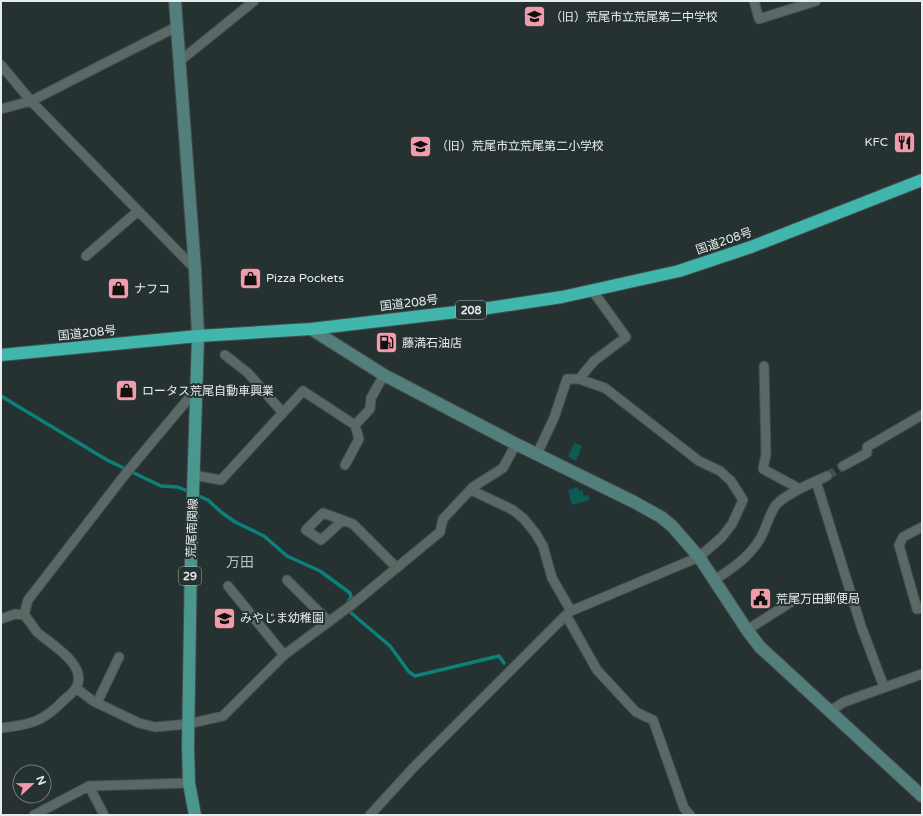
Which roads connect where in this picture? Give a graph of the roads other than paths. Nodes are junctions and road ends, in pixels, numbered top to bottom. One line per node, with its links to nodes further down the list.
1 (175, 1): 5 (street)
2 (254, 1): 6 (street)
3 (754, 1): 4 (street)
4 (816, 1)
5 (178, 26): 6 (street); 8 (street)
6 (181, 60): 13 (street)
7 (1, 65): 8 (street)
8 (31, 101): 9 (street); 11 (street)
9 (1, 109)
10 (922, 180): 14 (highway, 国道208号 / 208)
11 (138, 211): 12 (street); 13 (street)
12 (86, 256)
13 (195, 269): 16 (street)
14 (592, 290): 15 (highway, 国道208号 / 208); 21 (street)
15 (311, 329): 16 (highway, 国道208号 / 208); 20 (street)
16 (198, 336): 17 (highway, 国道208号 / 208); 22 (main road, 荒尾南関線 / 29)
17 (1, 355)
18 (225, 355): 23 (street)
19 (764, 366): 34 (street)
20 (384, 375): 25 (street); 26 (street)
21 (579, 379): 27 (street); 37 (street)
22 (196, 400): 30 (main road, 荒尾南関線 / 29); 45 (street)
23 (283, 413): 25 (street); 30 (street)
24 (922, 415): 29 (street)
25 (355, 425): 28 (street)
26 (516, 444): 27 (street); 33 (street)
27 (537, 454): 37 (street)
28 (345, 465)
29 (843, 466)
30 (193, 475): 56 (main road, 荒尾南関線 / 29)
31 (827, 476): 32 (street)
32 (816, 481): 34 (street); 52 (street)
33 (470, 490): 38 (street); 44 (street)
34 (800, 490): 40 (street)
35 (343, 520): 38 (street)
36 (922, 527): 43 (street)
37 (699, 557): 40 (street); 44 (street)
38 (397, 568): 47 (street)
39 (287, 580): 47 (street)
40 (714, 580): 48 (street)
41 (228, 586): 49 (street)
42 (791, 602): 48 (street)
43 (922, 608)
44 (568, 613): 64 (street); 65 (street)
45 (24, 615): 46 (street); 53 (street)
46 (1, 619)
47 (329, 622): 49 (street)
48 (747, 630): 55 (street)
49 (284, 655): 56 (street)
50 (119, 657): 54 (street)
51 (922, 674): 52 (street)
52 (884, 687): 55 (street)
53 (76, 688): 54 (street); 57 (street)
54 (97, 703): 56 (street)
55 (830, 711): 60 (street)
56 (188, 724): 58 (main road, 荒尾南関線 / 29)
57 (1, 728)
58 (189, 783): 59 (street); 63 (main road, 荒尾南関線 / 29)
59 (89, 786): 61 (street); 62 (street)
60 (922, 796)
61 (34, 815)
62 (104, 815)
63 (195, 815)
64 (370, 815)
65 (690, 815)

